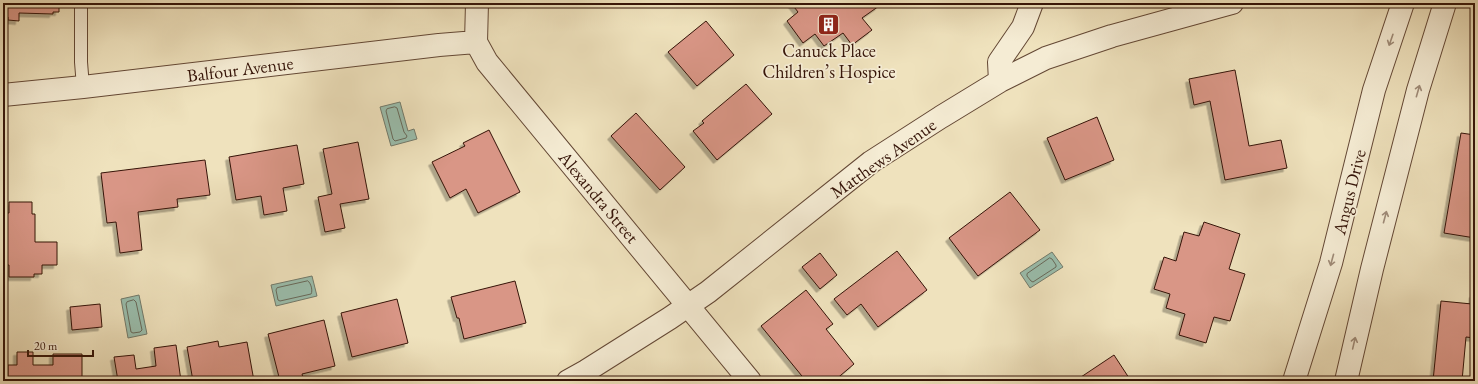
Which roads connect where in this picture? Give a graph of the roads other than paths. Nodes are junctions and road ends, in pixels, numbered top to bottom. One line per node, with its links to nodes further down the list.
1 (81, 3): 9 (lane)
2 (477, 3): 7 (street)
3 (1032, 3): 8 (street)
4 (1232, 3): 8 (street, Matthews Avenue)
5 (1403, 3): 14 (street, Angus Drive, one-way to 14)
6 (1445, 3): 15 (street, one-way to 6)
7 (476, 42): 9 (street, Balfour Avenue); 11 (street, Alexandra Street)
8 (1000, 81): 11 (street, Matthews Avenue)
9 (83, 87): 10 (street, Balfour Avenue)
10 (3, 95)
11 (689, 305): 12 (street, Matthews Avenue); 13 (street, Alexandra Street)
12 (568, 381)
13 (750, 381)
14 (1294, 381)
15 (1346, 381)

